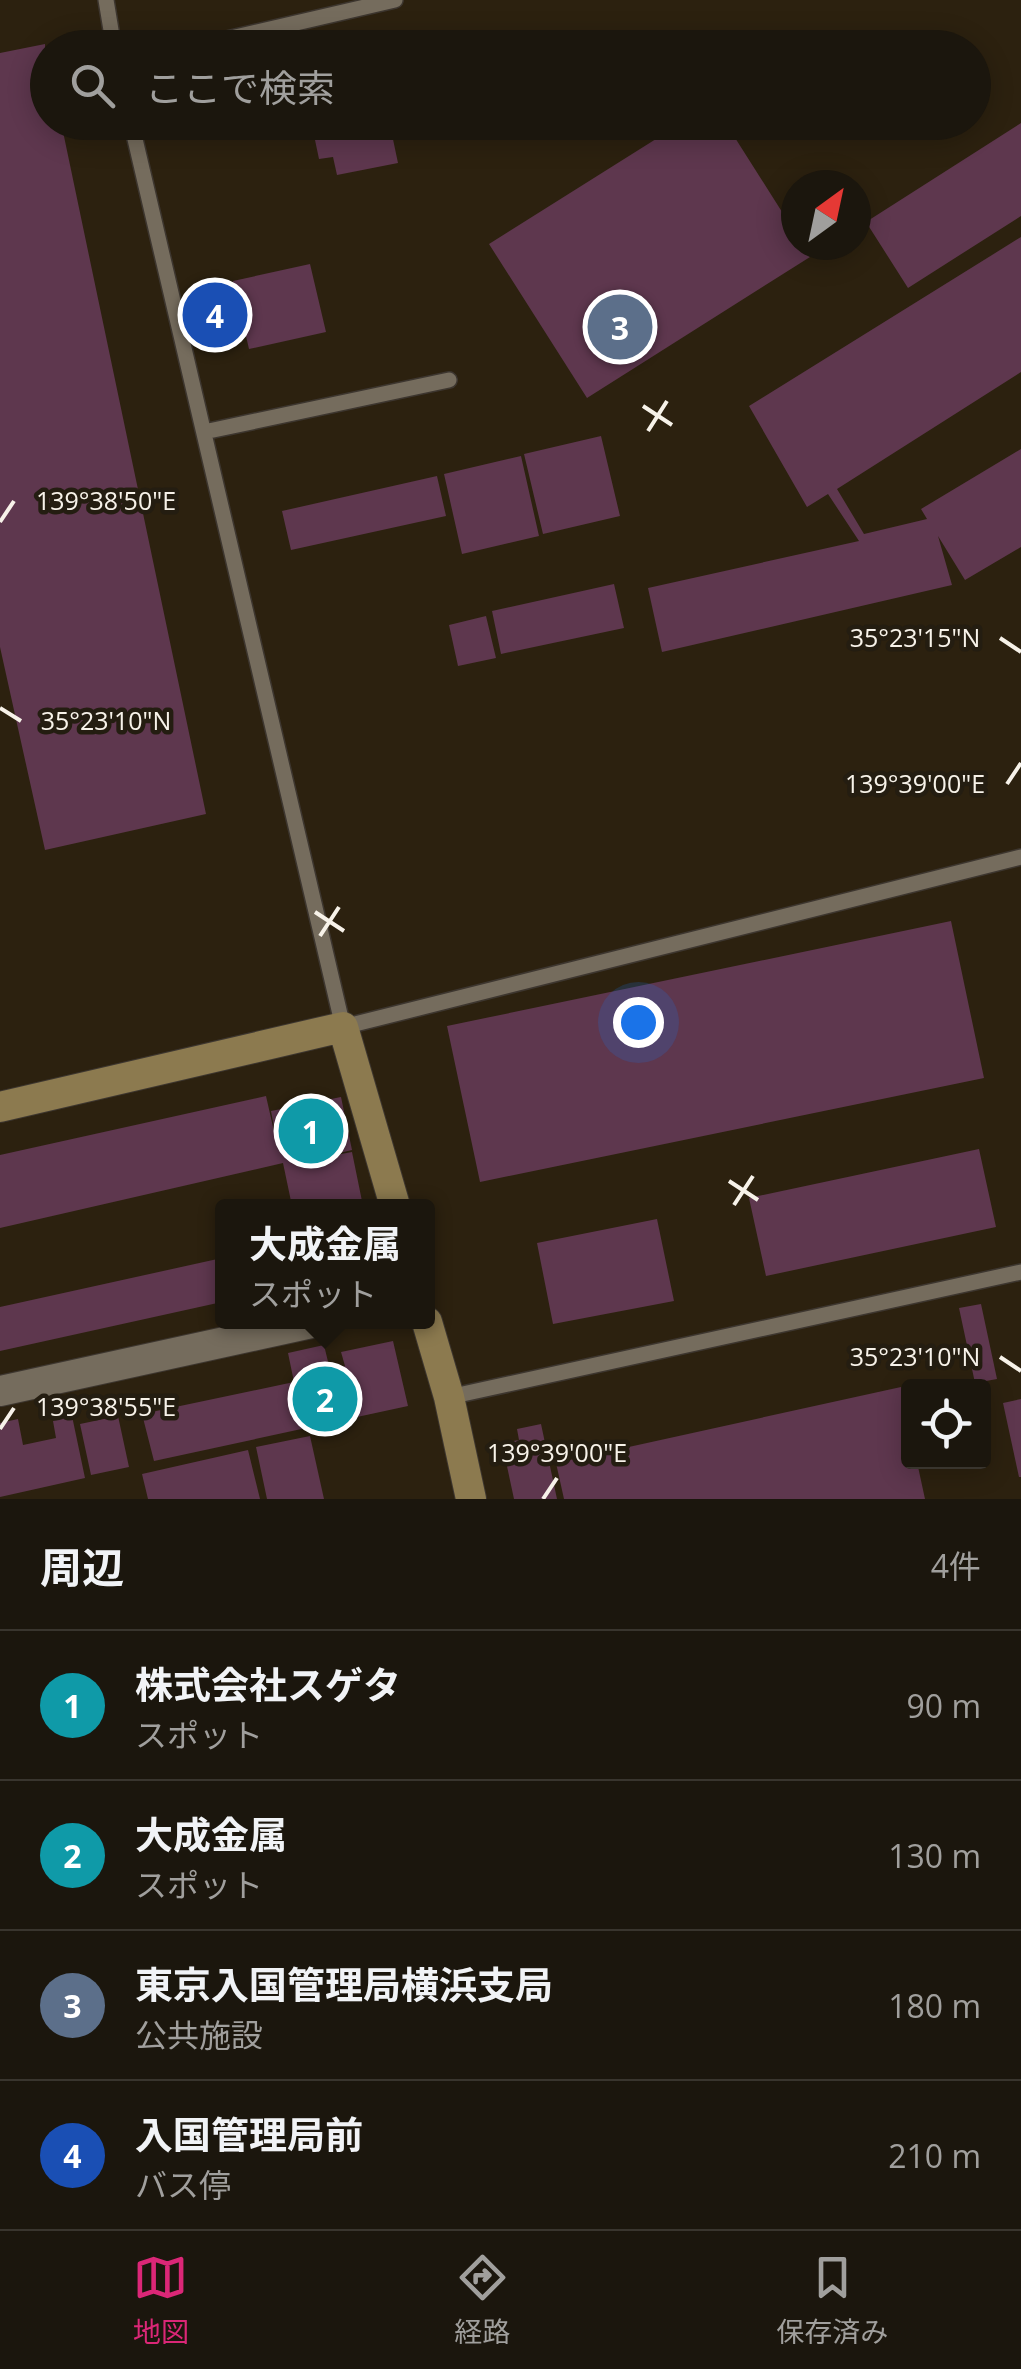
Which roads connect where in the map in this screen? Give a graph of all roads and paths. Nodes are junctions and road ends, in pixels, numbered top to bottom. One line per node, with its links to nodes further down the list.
1 (106, 0): 3 (lane)
2 (396, 0): 4 (lane)
3 (111, 30)
4 (266, 30)
5 (135, 140): 7 (lane)
6 (449, 380): 7 (lane)
7 (204, 432): 9 (lane)
8 (1021, 857): 9 (lane)
9 (344, 1027): 10 (street); 11 (street)
10 (0, 1107)
11 (392, 1199)
12 (1021, 1272): 16 (lane)
13 (284, 1329): 15 (street)
14 (430, 1329): 16 (street)
15 (0, 1391)
16 (449, 1397): 17 (street)
17 (471, 1499)

